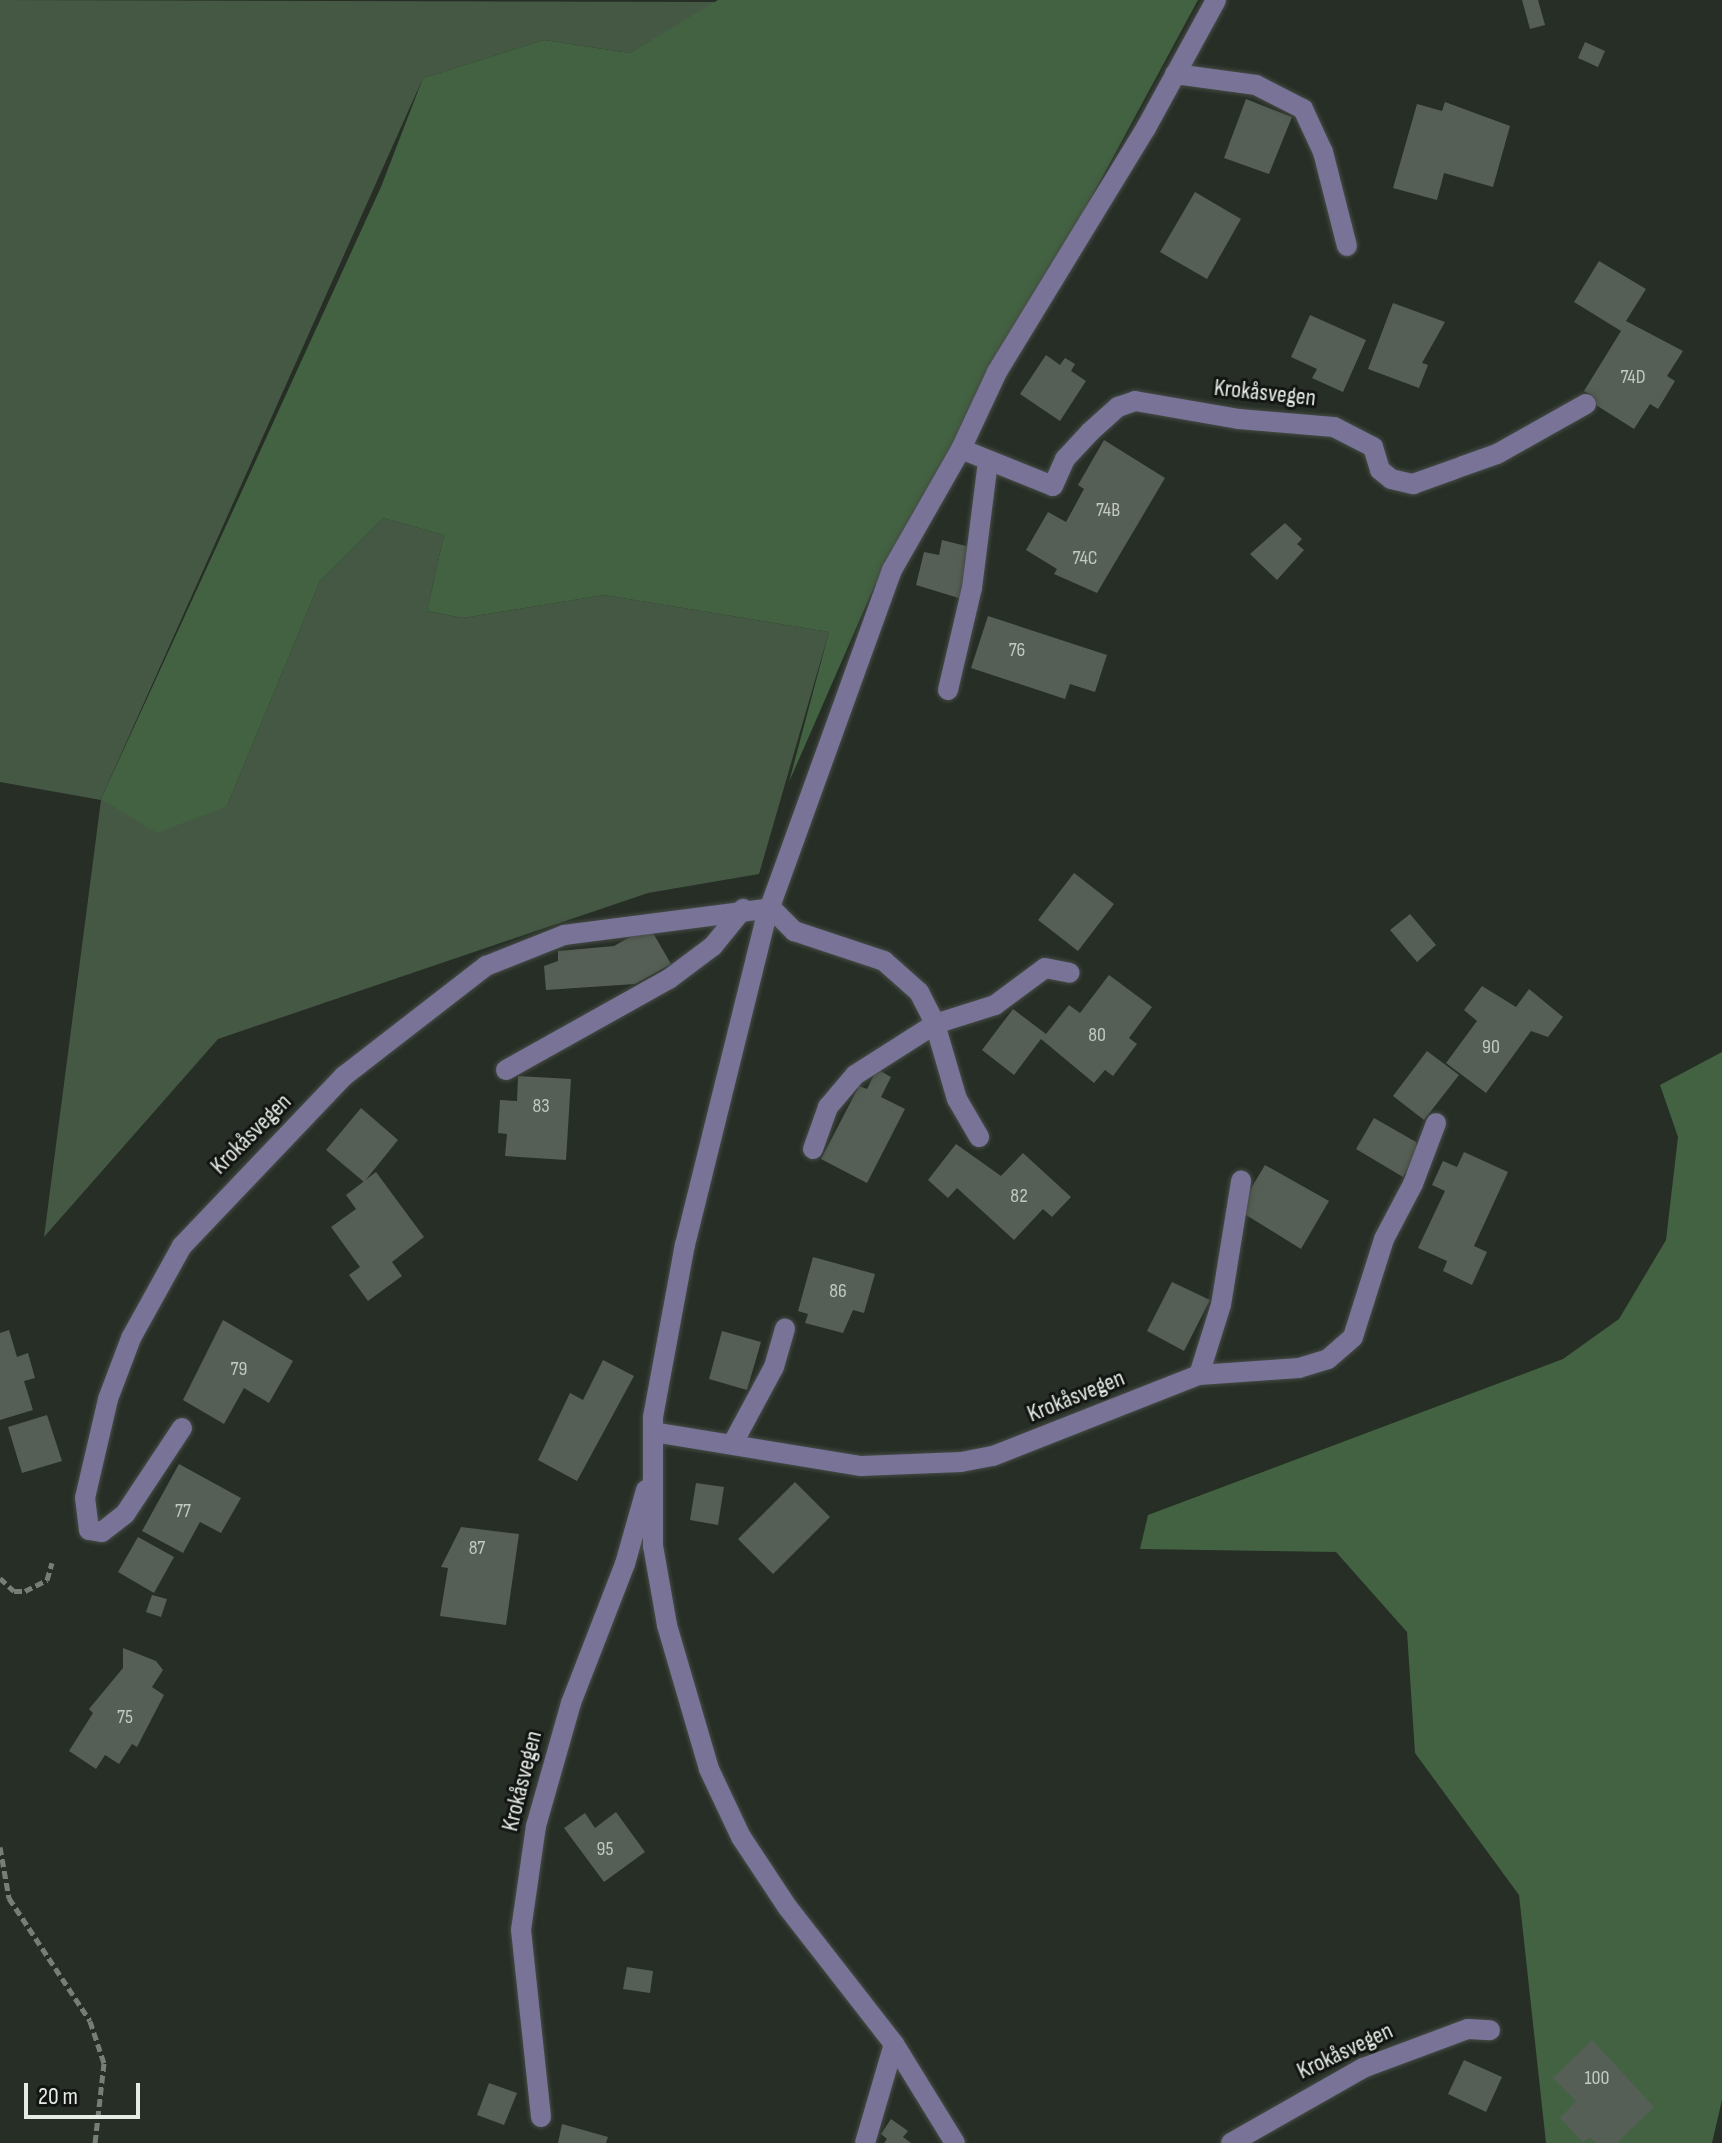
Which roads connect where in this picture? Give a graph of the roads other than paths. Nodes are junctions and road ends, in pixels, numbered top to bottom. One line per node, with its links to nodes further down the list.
1 (1216, 0): 2 (street, Krokåsvegen)
2 (1175, 74): 3 (street); 5 (street, Krokåsvegen)
3 (1347, 246)
4 (1586, 404): 6 (street, Krokåsvegen)
5 (961, 449): 6 (street, Krokåsvegen); 8 (street, Krokåsvegen)
6 (988, 461): 7 (street)
7 (948, 690)
8 (771, 908): 9 (street, Krokåsvegen); 11 (street); 20 (street, Krokåsvegen)
9 (743, 909): 12 (street); 19 (street, Krokåsvegen)
10 (1070, 973): 11 (street)
11 (935, 1024): 14 (street); 15 (street)
12 (506, 1070)
13 (1436, 1123): 18 (street, Krokåsvegen)
14 (979, 1137)
15 (813, 1149)
16 (1241, 1181): 18 (street)
17 (785, 1329): 21 (street)
18 (1199, 1375): 21 (street, Krokåsvegen)
19 (182, 1428)
20 (653, 1432): 21 (street, Krokåsvegen); 22 (street, Krokåsvegen)
21 (733, 1443)
22 (652, 1472): 24 (street, Krokåsvegen); 25 (street, Krokåsvegen)
23 (1490, 2030): 28 (street, Krokåsvegen)
24 (894, 2044): 26 (street); 27 (street, Krokåsvegen)
25 (541, 2117)
26 (865, 2143)
27 (955, 2143)
28 (1231, 2143)

